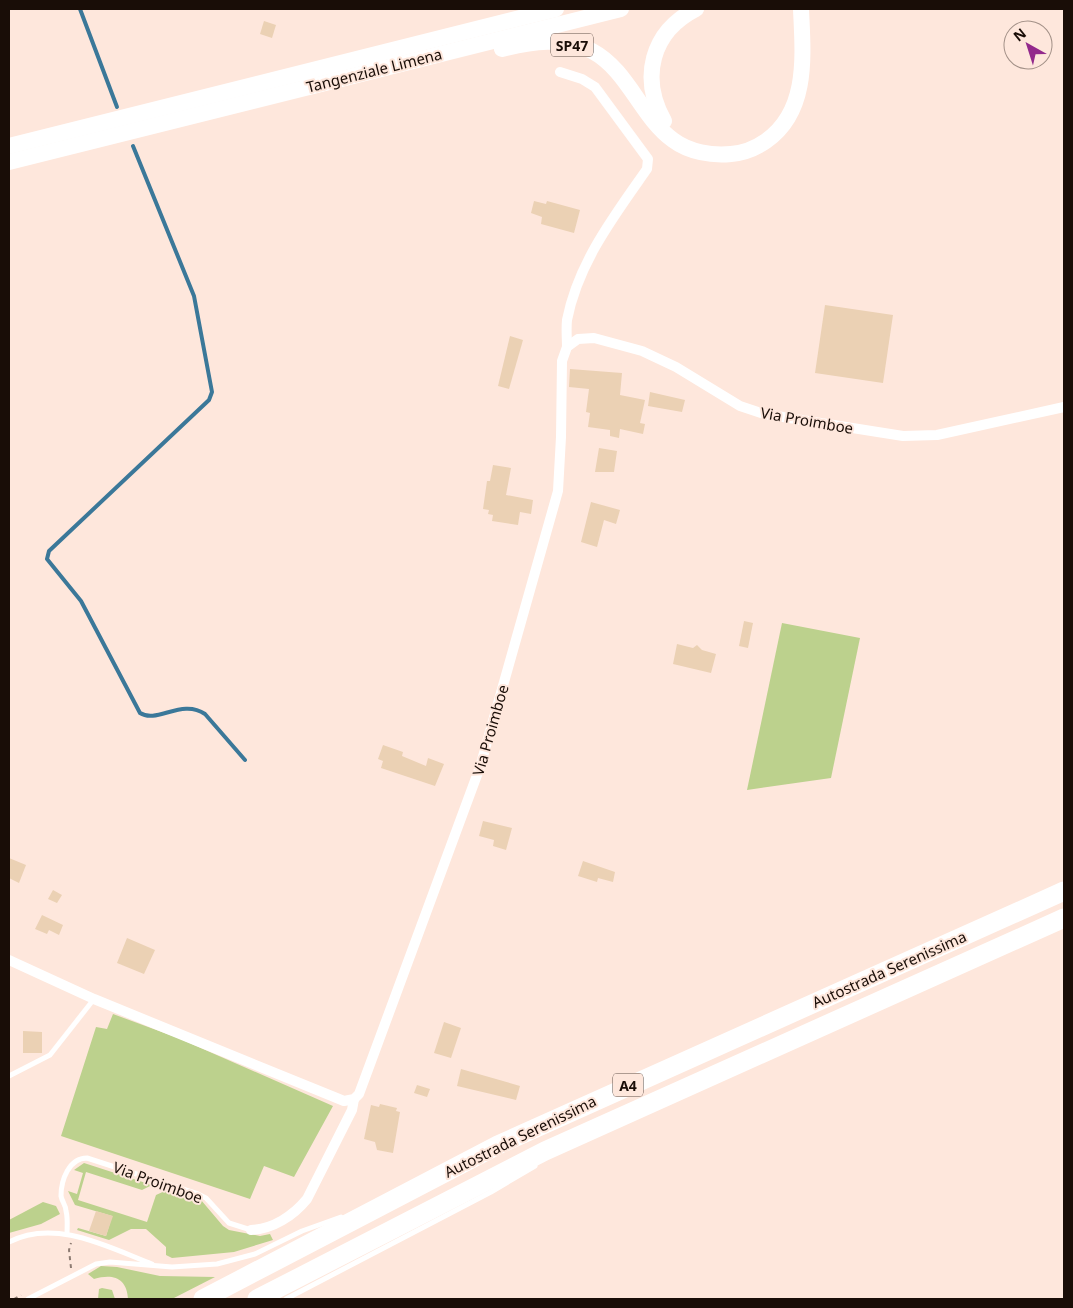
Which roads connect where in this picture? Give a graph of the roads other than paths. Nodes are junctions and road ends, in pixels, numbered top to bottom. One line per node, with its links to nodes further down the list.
1 (556, 9): 4 (highway, Tangenziale Limena)
2 (621, 9): 6 (highway, Tangenziale Limena)
3 (696, 9): 10 (highway, SP47)
4 (541, 12): 8 (highway, Tangenziale Limena)
5 (802, 16): 10 (highway, SP47)
6 (404, 62): 8 (highway, Tangenziale Limena); 10 (highway, SP47)
7 (560, 72): 12 (street, Via Proimboe)
8 (125, 125): 9 (highway); 11 (highway)
9 (9, 146)
10 (699, 151)
11 (9, 162)
12 (567, 347): 13 (street, Via Proimboe); 19 (street, Via Proimboe)
13 (1064, 407)
14 (1064, 891): 23 (highway, Autostrada Serenissima / A4)
15 (1064, 918): 20 (highway, Autostrada Serenissima / A4)
16 (9, 960): 17 (street)
17 (94, 999): 18 (lane); 19 (street)
18 (9, 1076)
19 (354, 1099): 26 (street, Via Proimboe)
20 (616, 1118): 21 (lane); 32 (highway, Autostrada Serenissima / A4)
21 (558, 1153)
22 (541, 1163): 33 (lane)
23 (393, 1198): 24 (lane); 31 (highway, Autostrada Serenissima / A4)
24 (356, 1212)
25 (348, 1215): 29 (lane)
26 (251, 1230): 27 (lane, Via Proimboe)
27 (67, 1234): 28 (lane); 29 (lane)
28 (9, 1242)
29 (157, 1266): 30 (lane)
30 (28, 1299)
31 (203, 1299)
32 (257, 1299)
33 (286, 1299)

